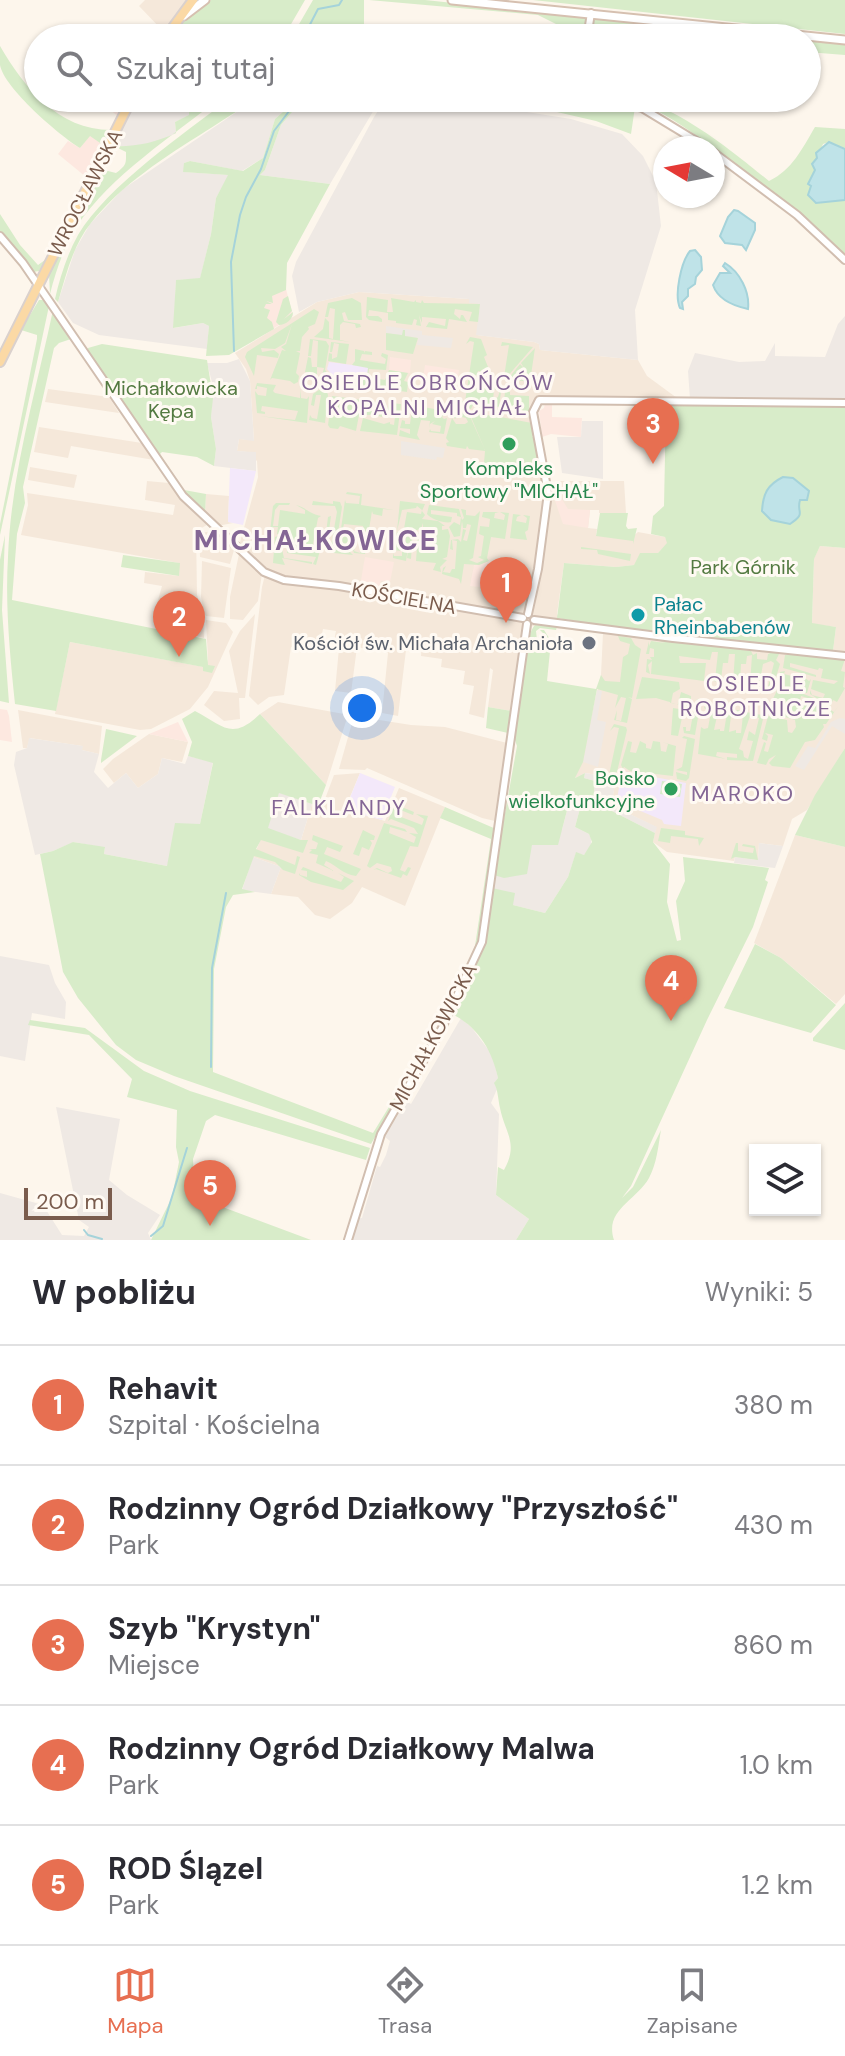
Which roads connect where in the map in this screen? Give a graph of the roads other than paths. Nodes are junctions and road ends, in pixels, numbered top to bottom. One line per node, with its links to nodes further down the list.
1 (193, 0): 5 (main road)
2 (205, 0): 5 (main road)
3 (452, 0): 4 (main road)
4 (591, 13): 6 (street); 7 (main road)
5 (176, 22)
6 (589, 24)
7 (694, 24)
8 (821, 37): 9 (main road)
9 (845, 40)
10 (125, 112): 17 (main road, WROCŁAWSKA)
11 (649, 112): 12 (street)
12 (688, 136)
13 (725, 161): 15 (street)
14 (0, 236): 16 (street)
15 (845, 260)
16 (29, 272): 17 (street); 18 (street)
17 (45, 272): 18 (main road, WROCŁAWSKA)
18 (38, 288): 19 (street); 20 (main road, WROCŁAWSKA)
19 (47, 300): 20 (street); 23 (street, KOŚCIELNA)
20 (30, 305): 21 (main road, WROCŁAWSKA)
21 (0, 362)
22 (845, 403): 23 (street, MICHAŁKOWICKA)
23 (528, 619): 24 (street, KOŚCIELNA); 25 (street, MICHAŁKOWICKA)
24 (845, 656)
25 (348, 1240)

